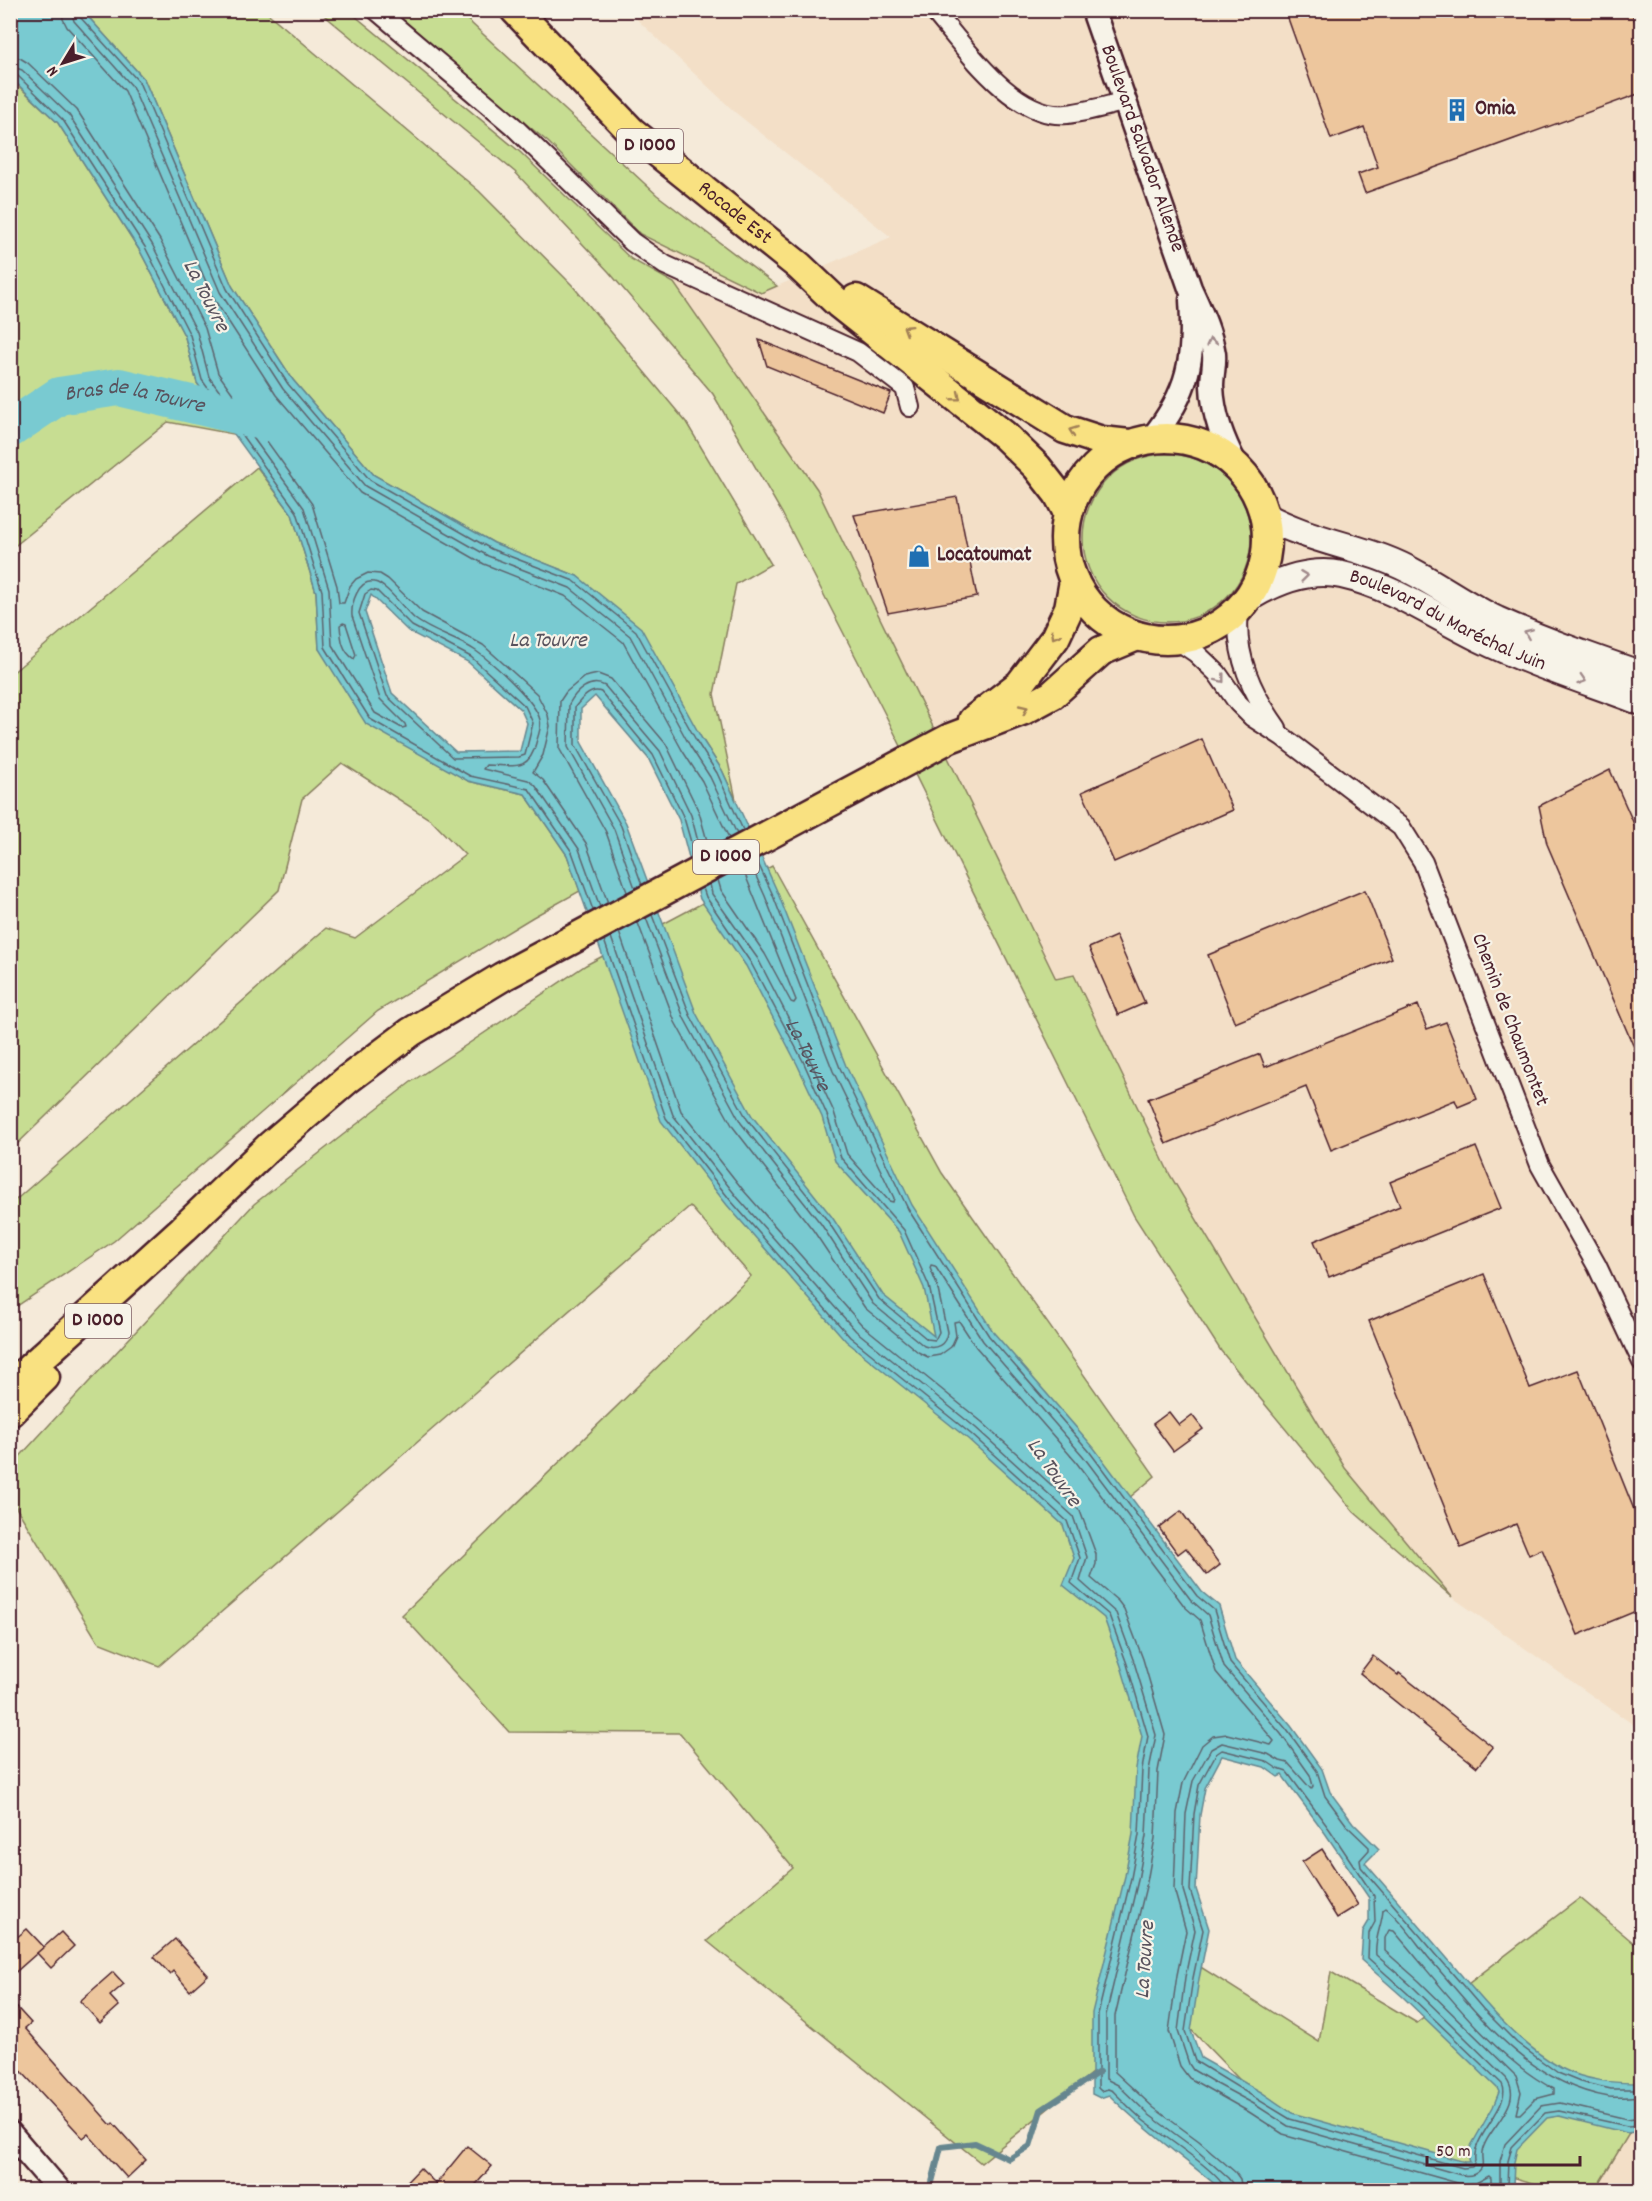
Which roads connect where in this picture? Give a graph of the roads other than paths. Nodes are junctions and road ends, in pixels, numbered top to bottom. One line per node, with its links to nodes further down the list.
1 (376, 10): 8 (street)
2 (515, 10): 6 (main road, Rocade Est / D 1000)
3 (933, 10): 5 (street)
4 (1094, 10): 5 (street, Boulevard Salvador Allende)
5 (1126, 101): 7 (street, Boulevard Salvador Allende)
6 (799, 266): 9 (main road, Rocade Est / D 1000, one-way to 6); 11 (main road, Rocade Est / D 1000, one-way to 11)
7 (1190, 288): 9 (street, Boulevard Salvador Allende); 10 (street, Boulevard Salvador Allende, one-way to 7)
8 (910, 408)
9 (1141, 441): 10 (main road); 11 (main road)
10 (1236, 465): 12 (main road)
11 (1068, 513): 13 (main road)
12 (1265, 516): 14 (main road); 17 (main road, Boulevard du Maréchal Juin, one-way to 12)
13 (1074, 581): 15 (main road); 20 (main road, D 1000, one-way to 20)
14 (1244, 604): 16 (main road); 18 (main road, Boulevard du Maréchal Juin, one-way to 18); 19 (street, Chemin de Chaumontet)
15 (1137, 636): 16 (main road); 20 (main road, D 1000, one-way to 15)
16 (1177, 640): 19 (street, Chemin de Chaumontet, one-way to 19)
17 (1641, 675)
18 (1641, 702)
19 (1283, 737): 22 (street, Chemin de Chaumontet)
20 (950, 738): 21 (main road, D 1000)
21 (183, 1228): 23 (main road, D 1000); 24 (main road, D 1000)
22 (1641, 1362)
23 (10, 1386)
24 (10, 1412)
25 (10, 2133): 26 (street)
26 (58, 2190)

